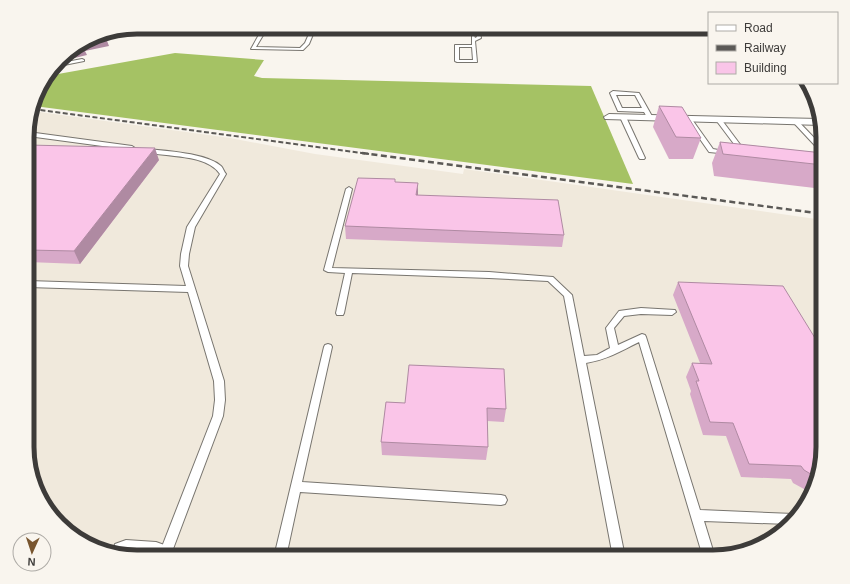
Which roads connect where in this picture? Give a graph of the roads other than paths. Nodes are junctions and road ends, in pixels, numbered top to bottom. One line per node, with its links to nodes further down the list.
1 (261, 34): 2 (lane)
2 (311, 34)
3 (471, 34): 4 (lane)
4 (474, 46): 4 (lane)
5 (82, 60): 6 (lane)
6 (65, 64)
7 (648, 114): 7 (lane); 9 (street); 10 (street)
8 (609, 117): 9 (street)
9 (623, 117): 18 (lane)
10 (689, 119): 11 (street); 17 (lane)
11 (719, 120): 12 (street); 16 (lane)
12 (795, 122): 13 (street); 15 (lane)
13 (815, 122)
14 (34, 135): 22 (lane)
15 (816, 144)
16 (739, 147)
17 (733, 154)
18 (642, 158)
19 (349, 189): 20 (lane)
20 (349, 271): 24 (lane); 27 (lane)
21 (34, 284): 22 (lane)
22 (191, 289): 32 (lane)
23 (672, 312): 26 (lane)
24 (340, 313)
25 (328, 347): 28 (lane)
26 (615, 351): 27 (lane); 30 (lane)
27 (581, 360): 34 (lane)
28 (296, 486): 29 (lane); 33 (lane)
29 (501, 500)
30 (696, 515): 31 (lane); 35 (lane)
31 (786, 519)
32 (167, 550)
33 (282, 550)
34 (618, 550)
35 (707, 550)

